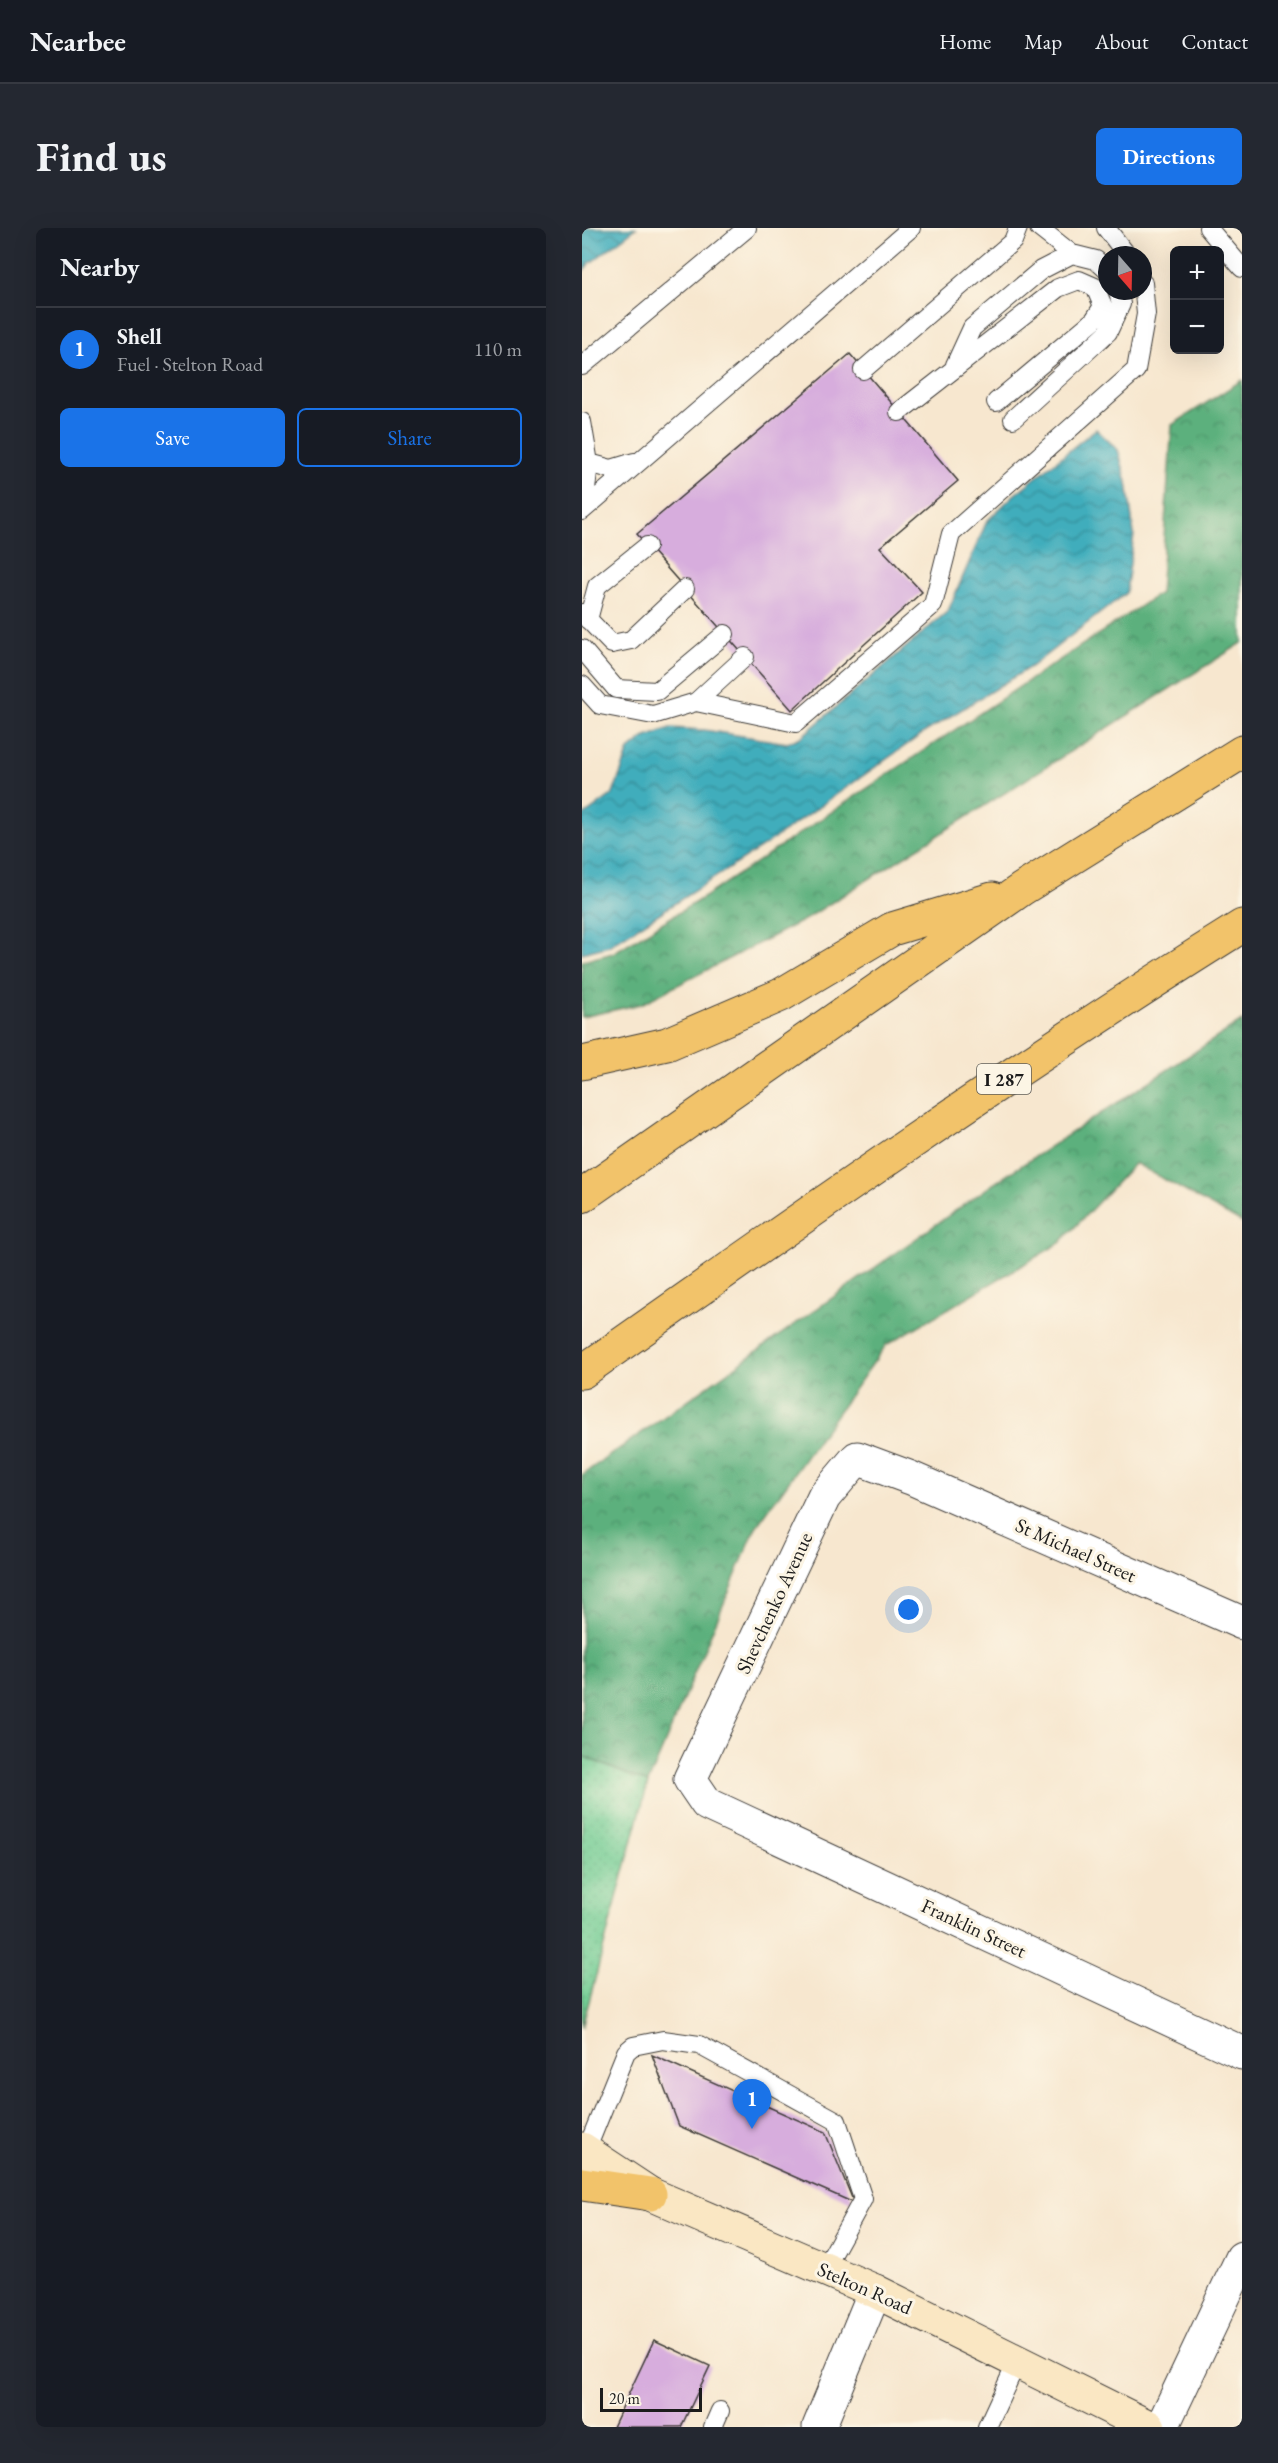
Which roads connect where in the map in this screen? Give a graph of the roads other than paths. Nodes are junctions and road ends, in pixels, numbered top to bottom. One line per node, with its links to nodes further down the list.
1 (747, 228): 13 (lane)
2 (911, 228): 20 (lane)
3 (1018, 228): 15 (lane)
4 (1039, 228): 8 (lane)
5 (1106, 228): 7 (lane)
6 (1208, 228): 10 (lane)
7 (1120, 246)
8 (1072, 254): 9 (lane); 14 (lane)
9 (1098, 262)
10 (1242, 268)
11 (1120, 300): 18 (lane)
12 (1145, 300): 32 (lane)
13 (582, 366)
14 (953, 368): 16 (lane); 17 (lane)
15 (863, 370)
16 (996, 402)
17 (899, 411)
18 (1013, 419)
19 (582, 422): 21 (lane)
20 (642, 460): 21 (lane); 23 (lane)
21 (589, 463): 22 (lane)
22 (582, 492)
23 (582, 511)
24 (647, 546): 25 (lane)
25 (589, 581): 27 (lane)
26 (686, 589): 27 (lane)
27 (585, 616)
28 (725, 634): 29 (lane)
29 (582, 649)
30 (745, 657): 32 (lane)
31 (582, 685): 32 (lane)
32 (696, 702)
33 (1242, 752): 34 (highway)
34 (1022, 890): 36 (highway); 37 (highway)
35 (1242, 926): 38 (highway, I 287)
36 (582, 1063)
37 (582, 1196)
38 (582, 1372)
39 (910, 1478): 40 (street, St Michael Street); 41 (street, Shevchenko Avenue)
40 (1242, 1623)
41 (707, 1804): 42 (street, Franklin Street)
42 (1242, 2053)
43 (584, 2150): 45 (main road, Stelton Road); 47 (lane)
44 (582, 2184): 45 (highway)
45 (650, 2194): 47 (main road, Stelton Road)
46 (1242, 2258): 53 (street)
47 (824, 2270): 48 (main road, Stelton Road)
48 (875, 2291): 49 (main road, Stelton Road); 50 (street)
49 (1017, 2362): 51 (lane); 52 (main road, Stelton Road)
50 (819, 2427)
51 (987, 2427)
52 (1149, 2427)
53 (1162, 2427)

